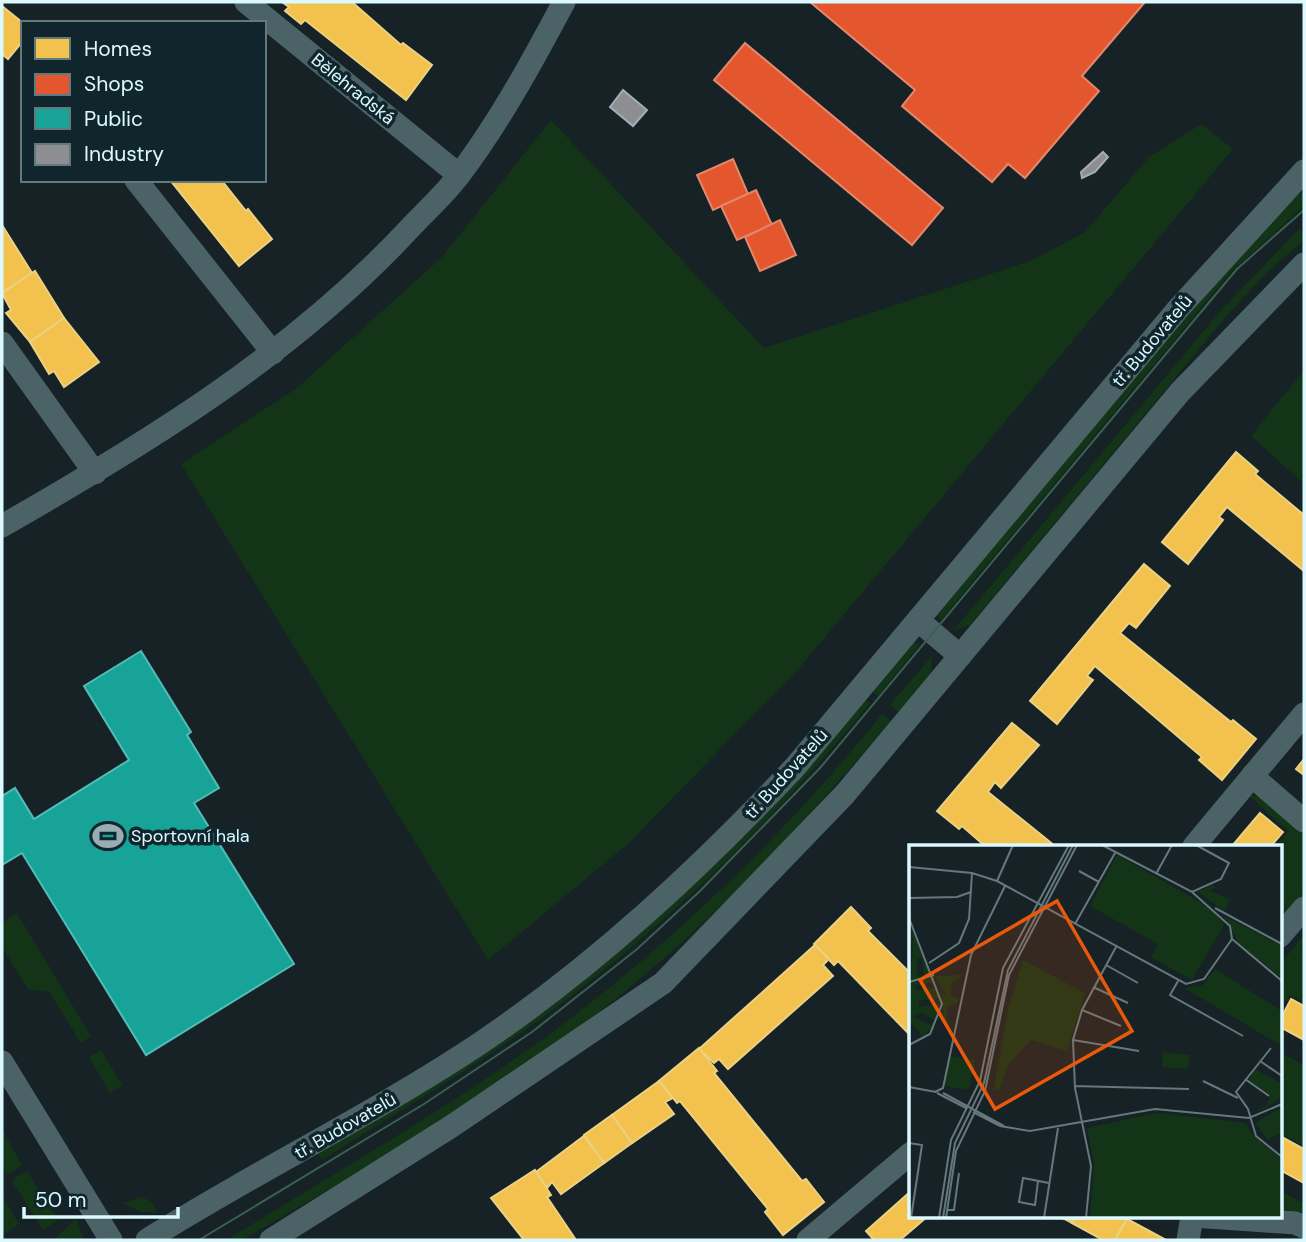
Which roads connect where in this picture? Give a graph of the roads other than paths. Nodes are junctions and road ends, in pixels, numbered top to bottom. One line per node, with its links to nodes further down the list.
1 (246, 2): 4 (street, Bělehradská)
2 (564, 2): 4 (street)
3 (1304, 172): 11 (street, tř. Budovatelů)
4 (459, 175): 8 (street)
5 (138, 182): 8 (street)
6 (1304, 264): 12 (street)
7 (2, 343): 9 (street)
8 (273, 353): 9 (street)
9 (95, 472): 10 (street)
10 (2, 526)
11 (919, 621): 12 (street); 25 (street, tř. Budovatelů)
12 (960, 656): 26 (street)
13 (1304, 714): 14 (street)
14 (1252, 776): 15 (street); 16 (street)
15 (1304, 821)
16 (1195, 845)
17 (1304, 908): 18 (street)
18 (1282, 934)
19 (2, 1062): 24 (street)
20 (909, 1155): 27 (street)
21 (1192, 1218): 28 (street)
22 (1222, 1218): 23 (street)
23 (1304, 1227)
24 (111, 1240)
25 (147, 1240)
26 (271, 1240)
27 (808, 1240)
28 (1188, 1240)

